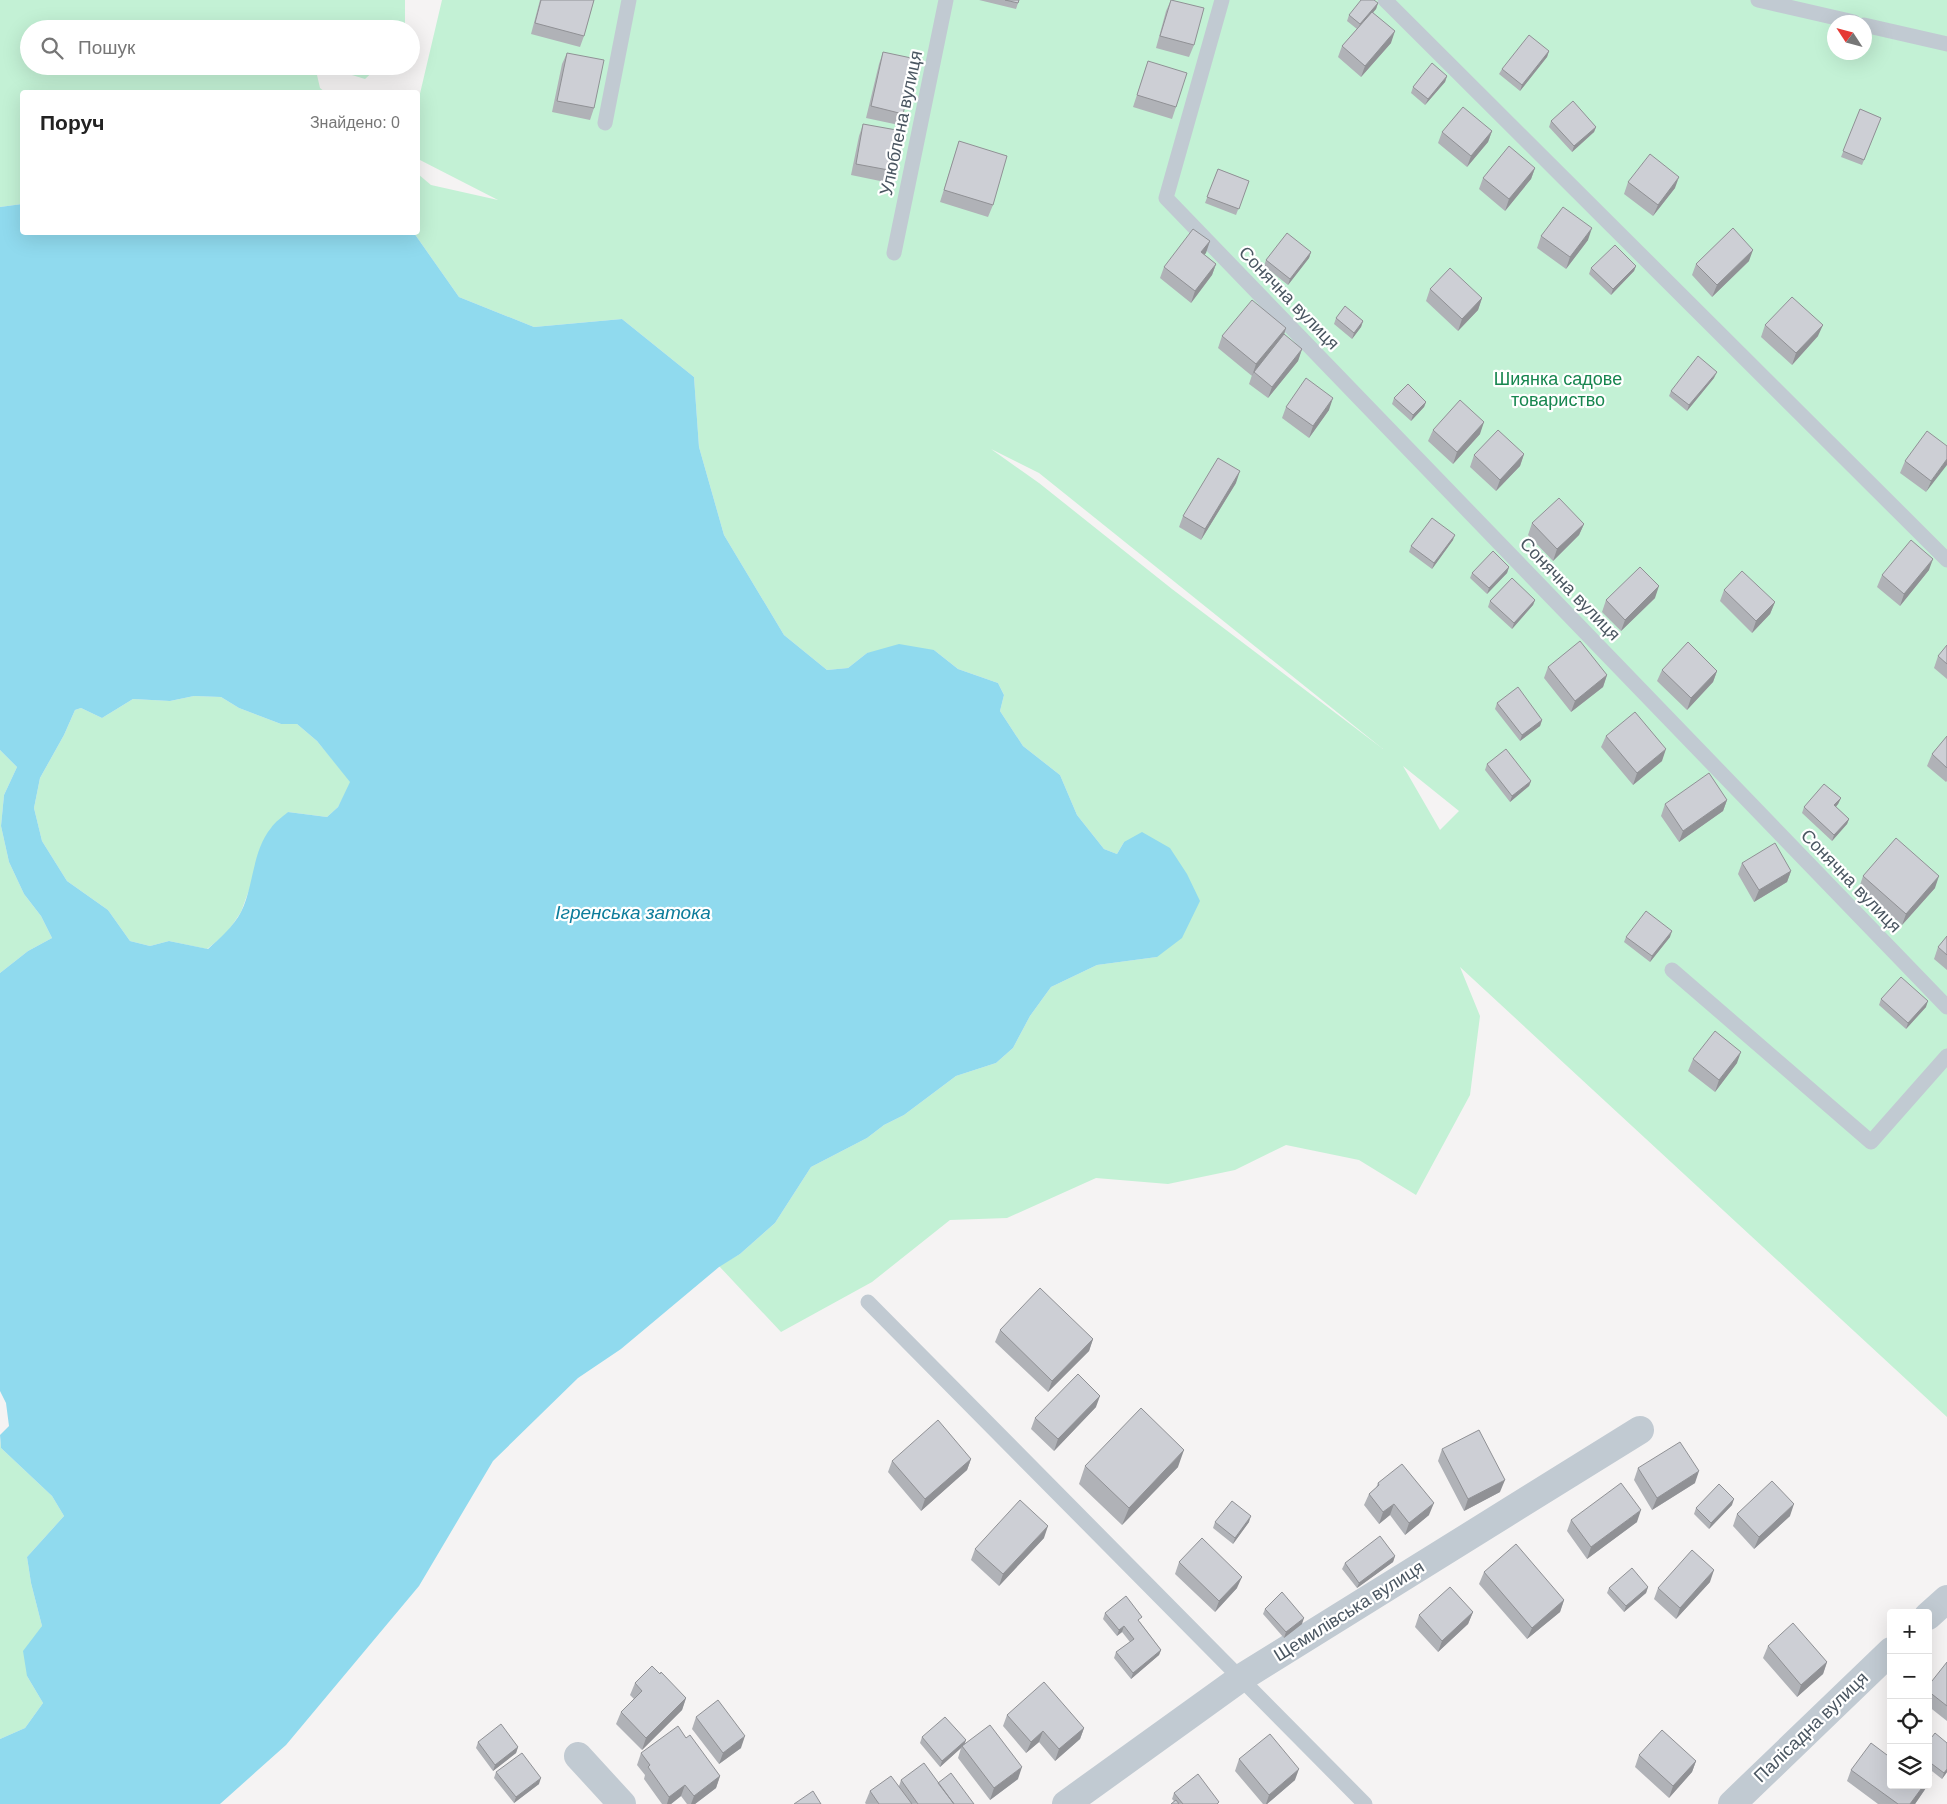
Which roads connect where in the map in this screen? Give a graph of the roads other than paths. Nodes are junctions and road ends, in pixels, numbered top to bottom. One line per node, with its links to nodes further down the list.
1 (629, 0): 9 (lane)
2 (946, 0): 10 (lane, Улюблена вулиця)
3 (1222, 0): 13 (lane, Сонячна вулиця)
4 (1385, 0): 11 (lane)
5 (1758, 0): 6 (lane)
6 (1827, 16)
7 (1872, 27): 8 (lane)
8 (1947, 44)
9 (605, 123)
10 (894, 253)
11 (1947, 560)
12 (1672, 970): 14 (lane)
13 (1947, 1007)
14 (1947, 1056)
15 (868, 1302): 20 (lane)
16 (1640, 1430): 20 (street, Щемилівська вулиця)
17 (1947, 1599): 18 (street)
18 (1932, 1612)
19 (1888, 1654): 25 (street, Палісадна вулиця)
20 (1240, 1678): 23 (street, Щемилівська вулиця); 24 (lane)
21 (578, 1756): 22 (street)
22 (622, 1804)
23 (1066, 1804)
24 (1365, 1804)
25 (1732, 1804)

